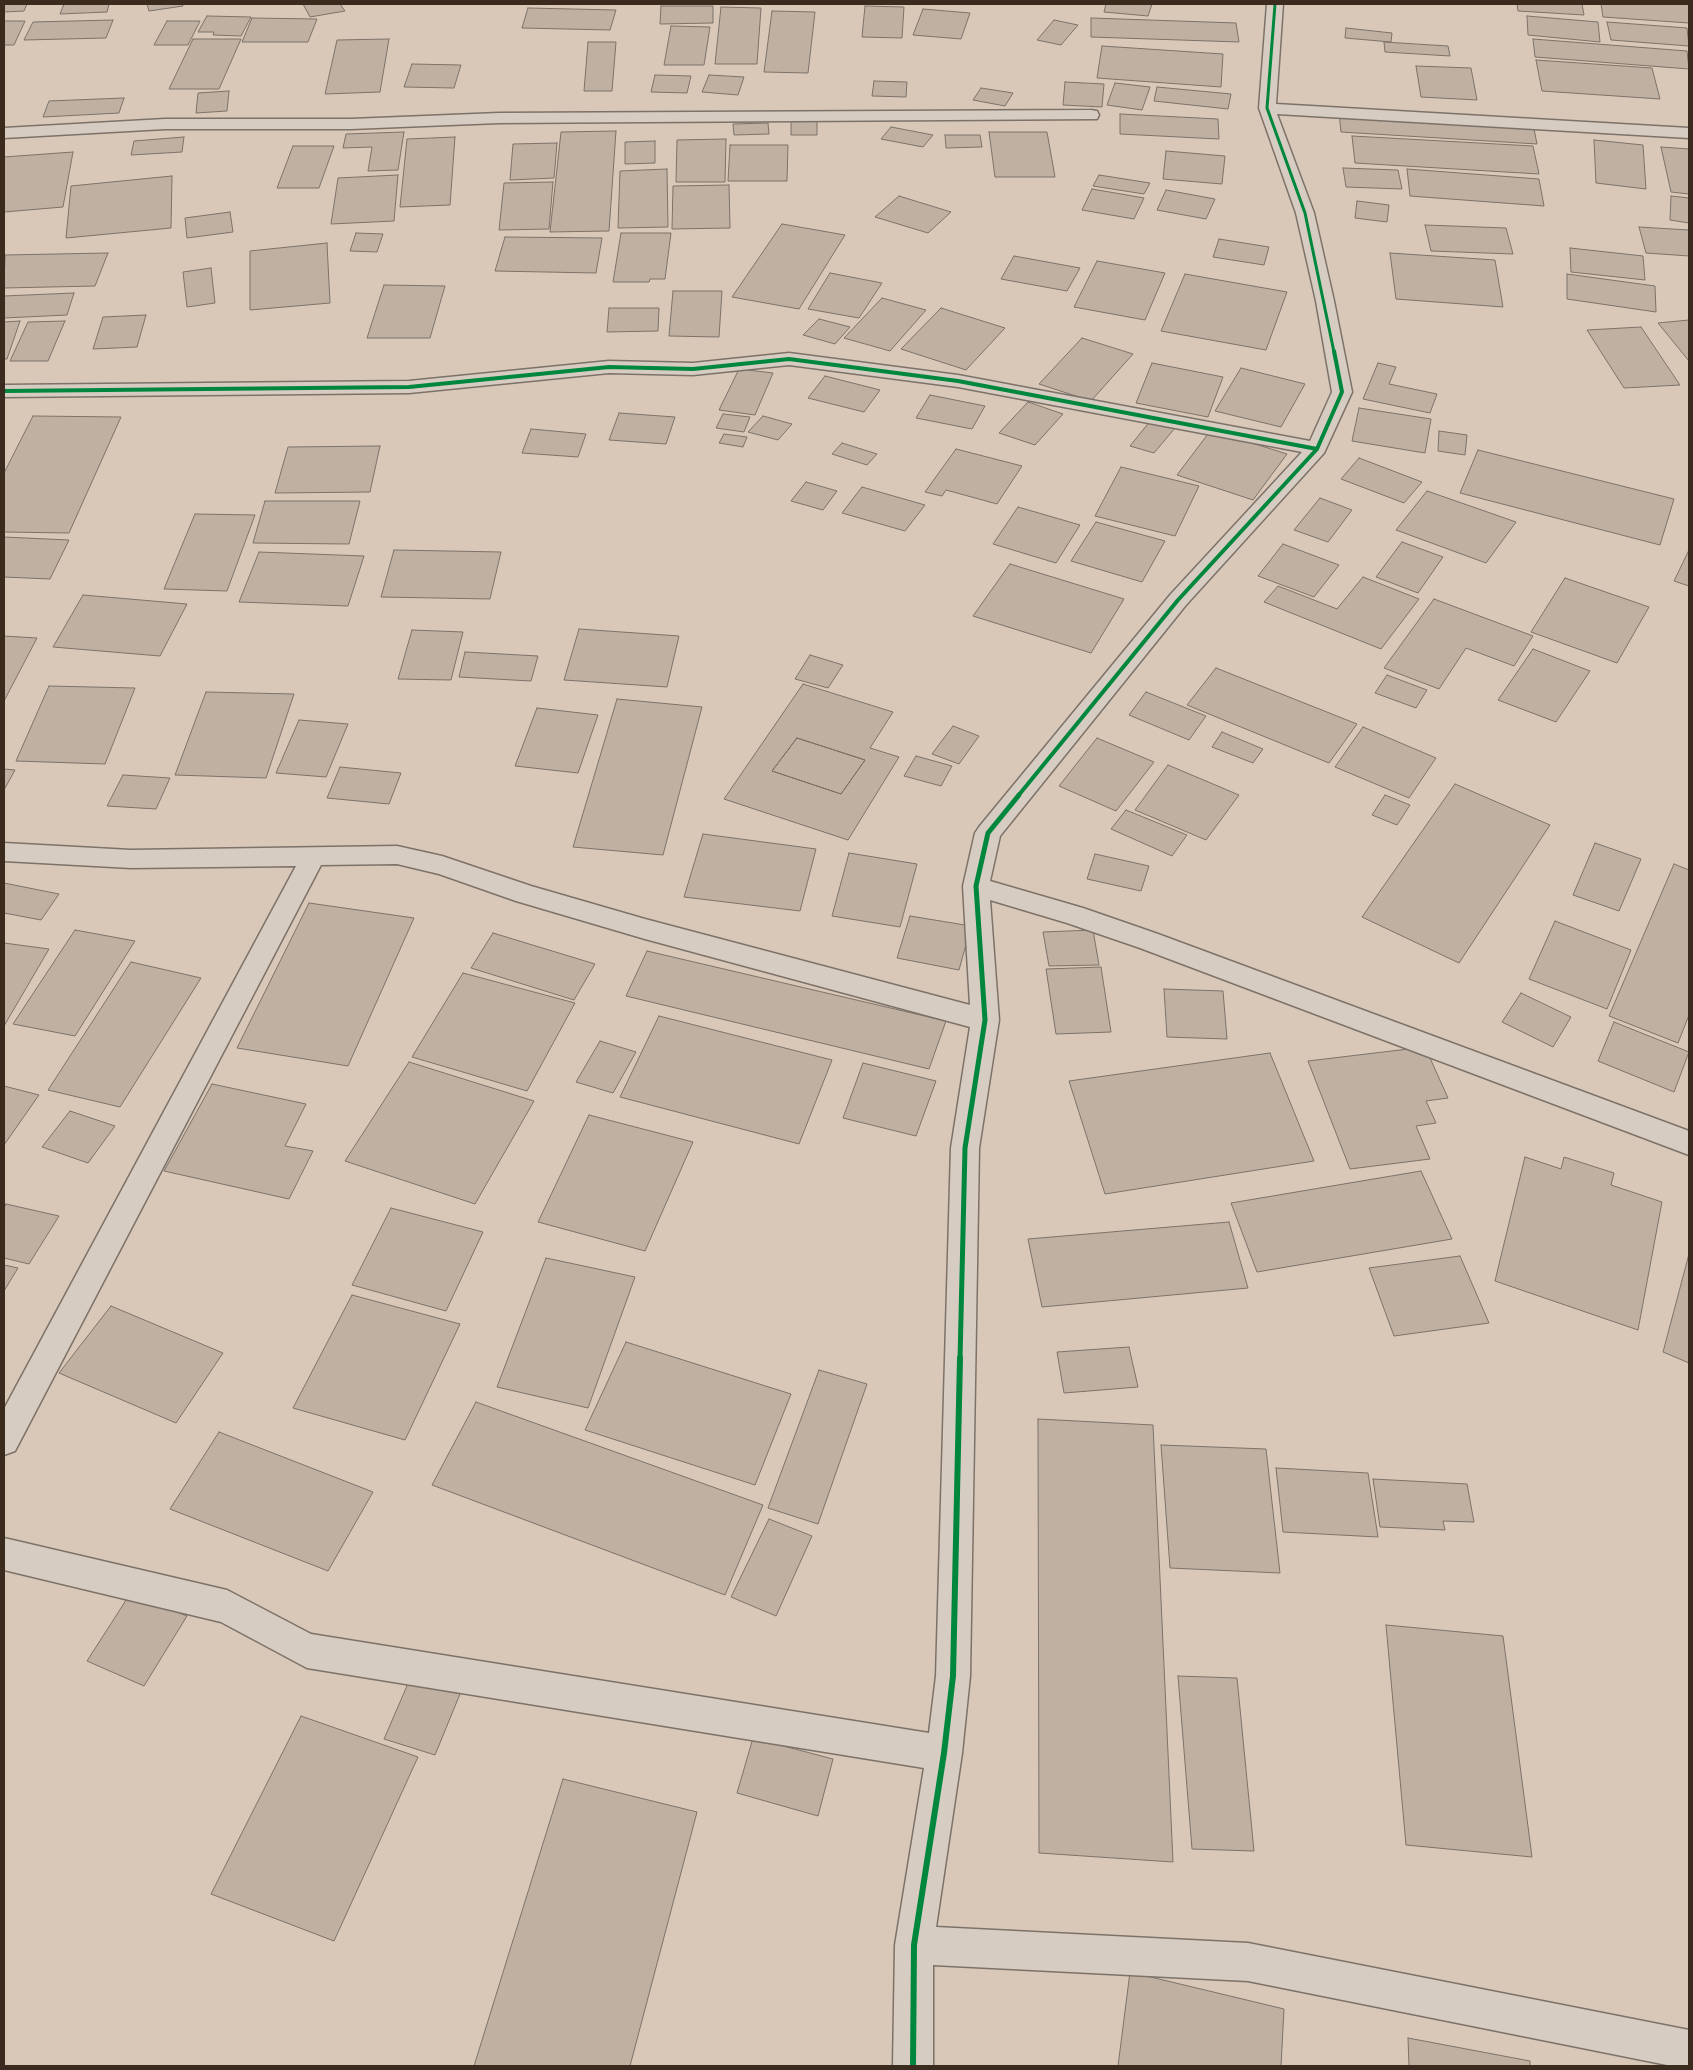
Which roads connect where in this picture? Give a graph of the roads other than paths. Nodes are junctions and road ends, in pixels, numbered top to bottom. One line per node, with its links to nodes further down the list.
1 (1275, 4): 2 (street)
2 (1267, 108): 5 (street); 7 (street)
3 (1091, 114): 4 (street)
4 (4, 133)
5 (1689, 133)
6 (4, 391): 7 (street)
7 (1316, 449): 10 (street)
8 (4, 852): 9 (street)
9 (312, 857): 11 (street); 13 (street)
10 (976, 886): 11 (street); 12 (street)
11 (985, 1020): 15 (street)
12 (1689, 1143)
13 (4, 1440)
14 (4, 1554): 15 (street)
15 (944, 1753): 16 (street)
16 (914, 1946): 17 (street); 18 (street)
17 (1689, 2050)
18 (913, 2066)

